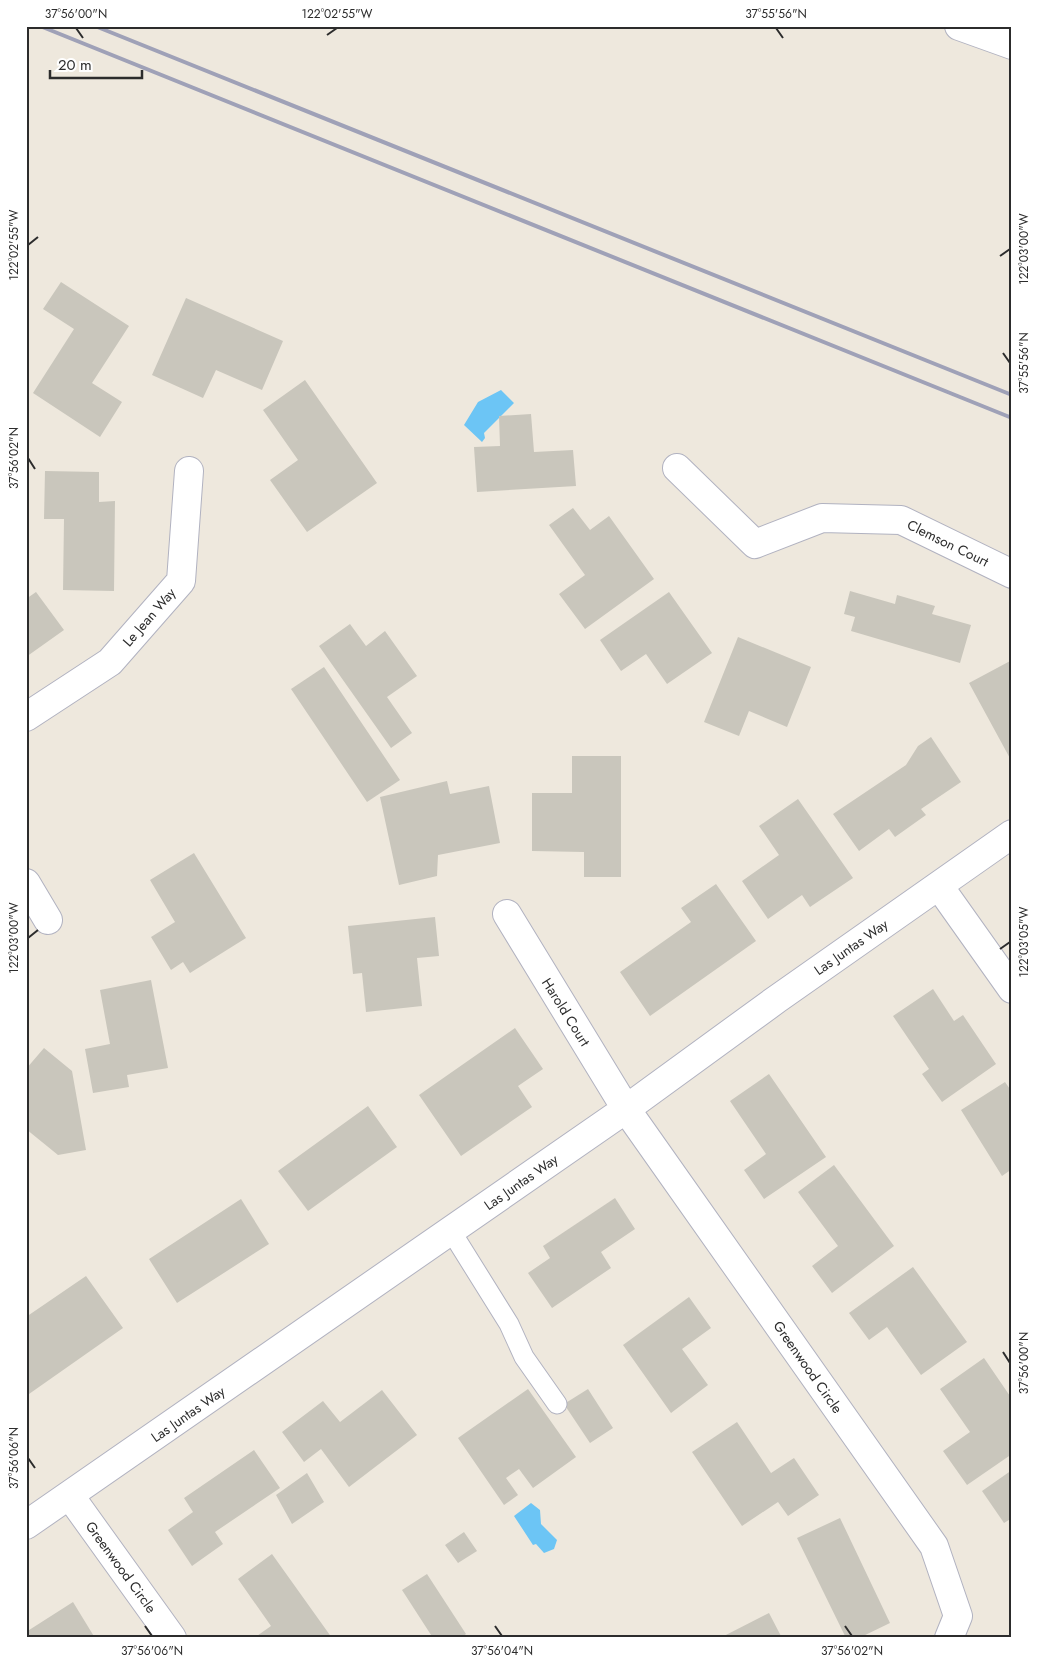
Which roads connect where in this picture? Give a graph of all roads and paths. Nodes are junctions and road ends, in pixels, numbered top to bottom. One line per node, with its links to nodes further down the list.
1 (960, 26): 2 (street)
2 (1012, 44)
3 (677, 468): 5 (street, Clemson Court)
4 (189, 471): 6 (street, Le Jean Way)
5 (1012, 574)
6 (26, 716)
7 (1012, 834): 9 (street, Las Juntas Way)
8 (26, 883): 11 (street)
9 (939, 886): 12 (street); 13 (street, Las Juntas Way)
10 (507, 914): 13 (street, Harold Court)
11 (48, 920)
12 (1012, 989)
13 (626, 1109): 14 (street, Las Juntas Way); 19 (street, Greenwood Circle)
14 (451, 1231): 15 (lane); 16 (street, Las Juntas Way)
15 (557, 1404)
16 (70, 1496): 17 (street, Las Juntas Way); 18 (street, Greenwood Circle)
17 (26, 1525)
18 (172, 1638)
19 (949, 1638)

